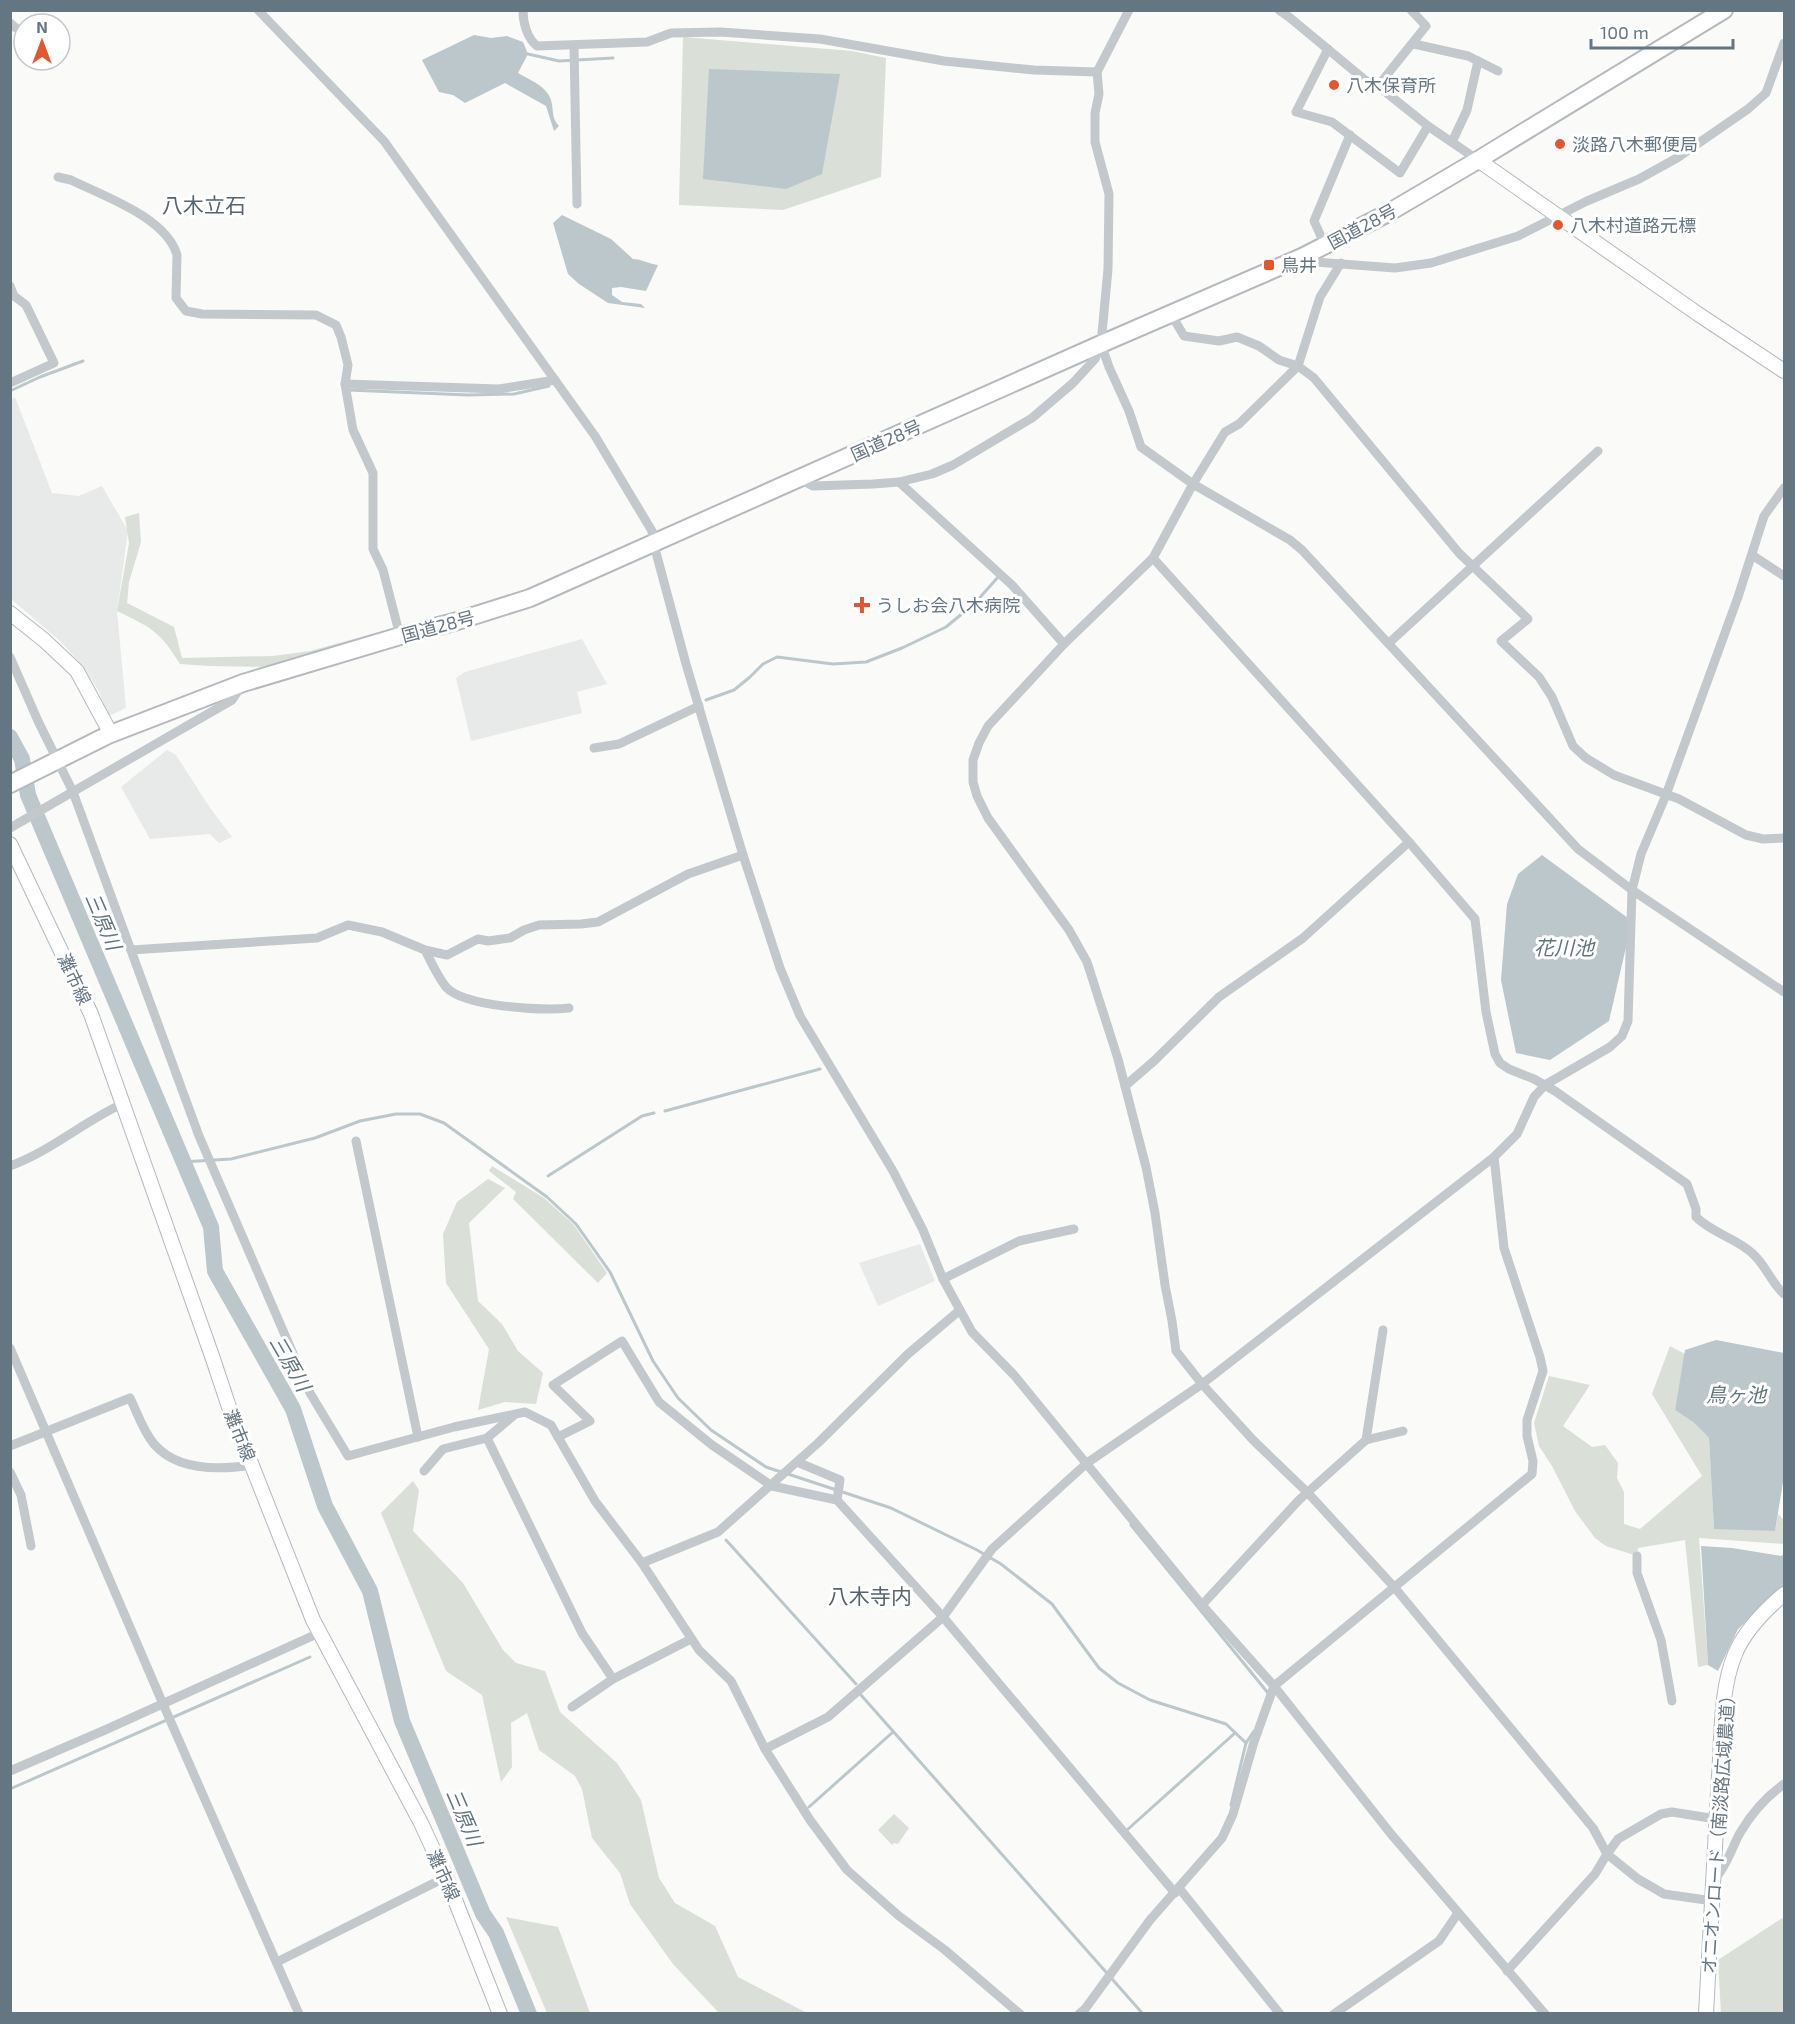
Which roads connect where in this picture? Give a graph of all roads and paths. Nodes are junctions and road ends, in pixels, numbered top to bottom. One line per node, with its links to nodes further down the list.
1 (258, 10): 30 (street)
2 (523, 10): 9 (street)
3 (1129, 10): 13 (street)
4 (1279, 10): 10 (street)
5 (1412, 10): 8 (street)
6 (1724, 10): 18 (highway, 国道28号)
7 (1785, 43): 21 (street)
8 (1414, 44): 11 (street); 14 (street)
9 (574, 45): 13 (street); 20 (street)
10 (1328, 49): 14 (street); 16 (street)
11 (1478, 61): 12 (street); 17 (street)
12 (1498, 71)
13 (1097, 72): 27 (street)
14 (1378, 86): 15 (street)
15 (1428, 126): 16 (street); 17 (street)
16 (1350, 135): 22 (street)
17 (1452, 142): 18 (street)
18 (1478, 160): 21 (main road); 22 (highway, 国道28号)
19 (58, 177): 32 (street)
20 (578, 204)
21 (1557, 216): 24 (street); 29 (main road)
22 (1325, 245): 23 (highway, 国道28号)
23 (1302, 257): 24 (street); 26 (highway, 国道28号)
24 (1341, 263): 28 (street)
25 (10, 286): 31 (street)
26 (1171, 314): 27 (highway, 国道28号); 28 (street)
27 (1101, 344): 34 (highway, 国道28号); 35 (street); 36 (street)
28 (1298, 366): 36 (street); 41 (street)
29 (1785, 371)
30 (555, 380): 32 (street); 38 (street)
31 (10, 383)
32 (345, 384): 44 (street)
33 (1598, 451): 41 (street)
34 (800, 479): 35 (street); 38 (highway, 国道28号)
35 (899, 482): 46 (street)
36 (1193, 484): 40 (street); 45 (street)
37 (1785, 488): 39 (street)
38 (654, 544): 44 (highway, 国道28号); 49 (street)
39 (1752, 555): 42 (street); 55 (street)
40 (1153, 558): 46 (street); 58 (street)
41 (1472, 567): 45 (street); 55 (street)
42 (1785, 576)
43 (10, 613): 50 (main road)
44 (400, 636): 48 (highway, 国道28号)
45 (1389, 643): 61 (street)
46 (1064, 644): 67 (street)
47 (10, 657): 52 (street)
48 (243, 683): 50 (highway, 国道28号); 54 (street)
49 (699, 706): 51 (street); 60 (street)
50 (111, 734): 52 (highway, 国道28号)
51 (594, 748)
52 (54, 763): 53 (highway, 国道28号); 54 (street)
53 (10, 784)
54 (69, 794): 56 (street); 62 (street)
55 (1666, 795): 57 (street); 61 (street)
56 (12, 827)
57 (1785, 838)
58 (1409, 842): 66 (street); 67 (street)
59 (10, 844): 68 (main road, 灘市線)
60 (743, 855): 63 (street); 73 (street)
61 (1632, 890): 64 (street); 66 (street)
62 (131, 950): 63 (street); 82 (street)
63 (425, 950): 65 (street)
64 (1785, 992)
65 (569, 1008)
66 (1545, 1085): 70 (street); 74 (street)
67 (1125, 1086): 78 (street)
68 (122, 1104): 71 (street); 89 (main road, 灘市線)
69 (356, 1141): 82 (street)
70 (1494, 1157): 78 (street); 98 (street)
71 (10, 1166)
72 (1074, 1229): 73 (street)
73 (943, 1279): 75 (street)
74 (1785, 1294)
75 (960, 1310): 87 (street); 88 (street)
76 (1383, 1330): 85 (street)
77 (10, 1348): 81 (street)
78 (1202, 1384): 88 (street); 93 (street)
79 (515, 1414): 82 (street); 83 (street); 84 (street)
80 (1403, 1431): 85 (street)
81 (46, 1432): 86 (street); 89 (street); 107 (street)
82 (418, 1437)
83 (558, 1437): 92 (street); 97 (street)
84 (487, 1438): 90 (street); 104 (street)
85 (1366, 1440): 93 (street)
86 (10, 1446)
87 (796, 1463): 92 (street); 94 (street)
88 (1087, 1463): 100 (street); 101 (street)
89 (252, 1465): 102 (main road, 灘市線)
90 (424, 1471)
91 (10, 1472): 95 (street)
92 (773, 1483): 94 (street); 97 (street)
93 (1308, 1492): 98 (street); 100 (street)
94 (837, 1500): 101 (street)
95 (31, 1546)
96 (1636, 1556): 106 (street)
97 (642, 1563): 103 (street)
98 (1395, 1588): 105 (street); 113 (street)
99 (1785, 1594): 112 (main road, オニオンロード（南淡路広域農道）)
100 (1202, 1605): 105 (street)
101 (943, 1617): 109 (street); 116 (street)
102 (319, 1633): 107 (street); 115 (main road, 灘市線)
103 (691, 1639): 104 (street); 109 (street)
104 (613, 1679): 108 (street)
105 (1274, 1686): 116 (street); 118 (street)
106 (1672, 1701)
107 (163, 1704): 110 (street); 119 (street)
108 (572, 1707)
109 (765, 1749): 123 (street)
110 (10, 1771)
111 (1785, 1784): 114 (street)
112 (1716, 1819): 113 (street); 114 (main road, オニオンロード（南淡路広域農道）)
113 (1606, 1854): 117 (street); 120 (street)
114 (1713, 1876): 117 (main road, オニオンロード（南淡路広域農道）)
115 (446, 1878): 119 (street); 122 (main road, 灘市線)
116 (1177, 1891): 124 (street); 125 (street)
117 (1713, 1901): 128 (main road, オニオンロード（南淡路広域農道）)
118 (1458, 1913): 120 (street); 126 (street)
119 (277, 1962): 121 (street)
120 (1507, 1971): 127 (street)
121 (299, 2013)
122 (500, 2013)
123 (1020, 2013)
124 (1079, 2013)
125 (1280, 2013)
126 (1335, 2013)
127 (1545, 2013)
128 (1706, 2013)

